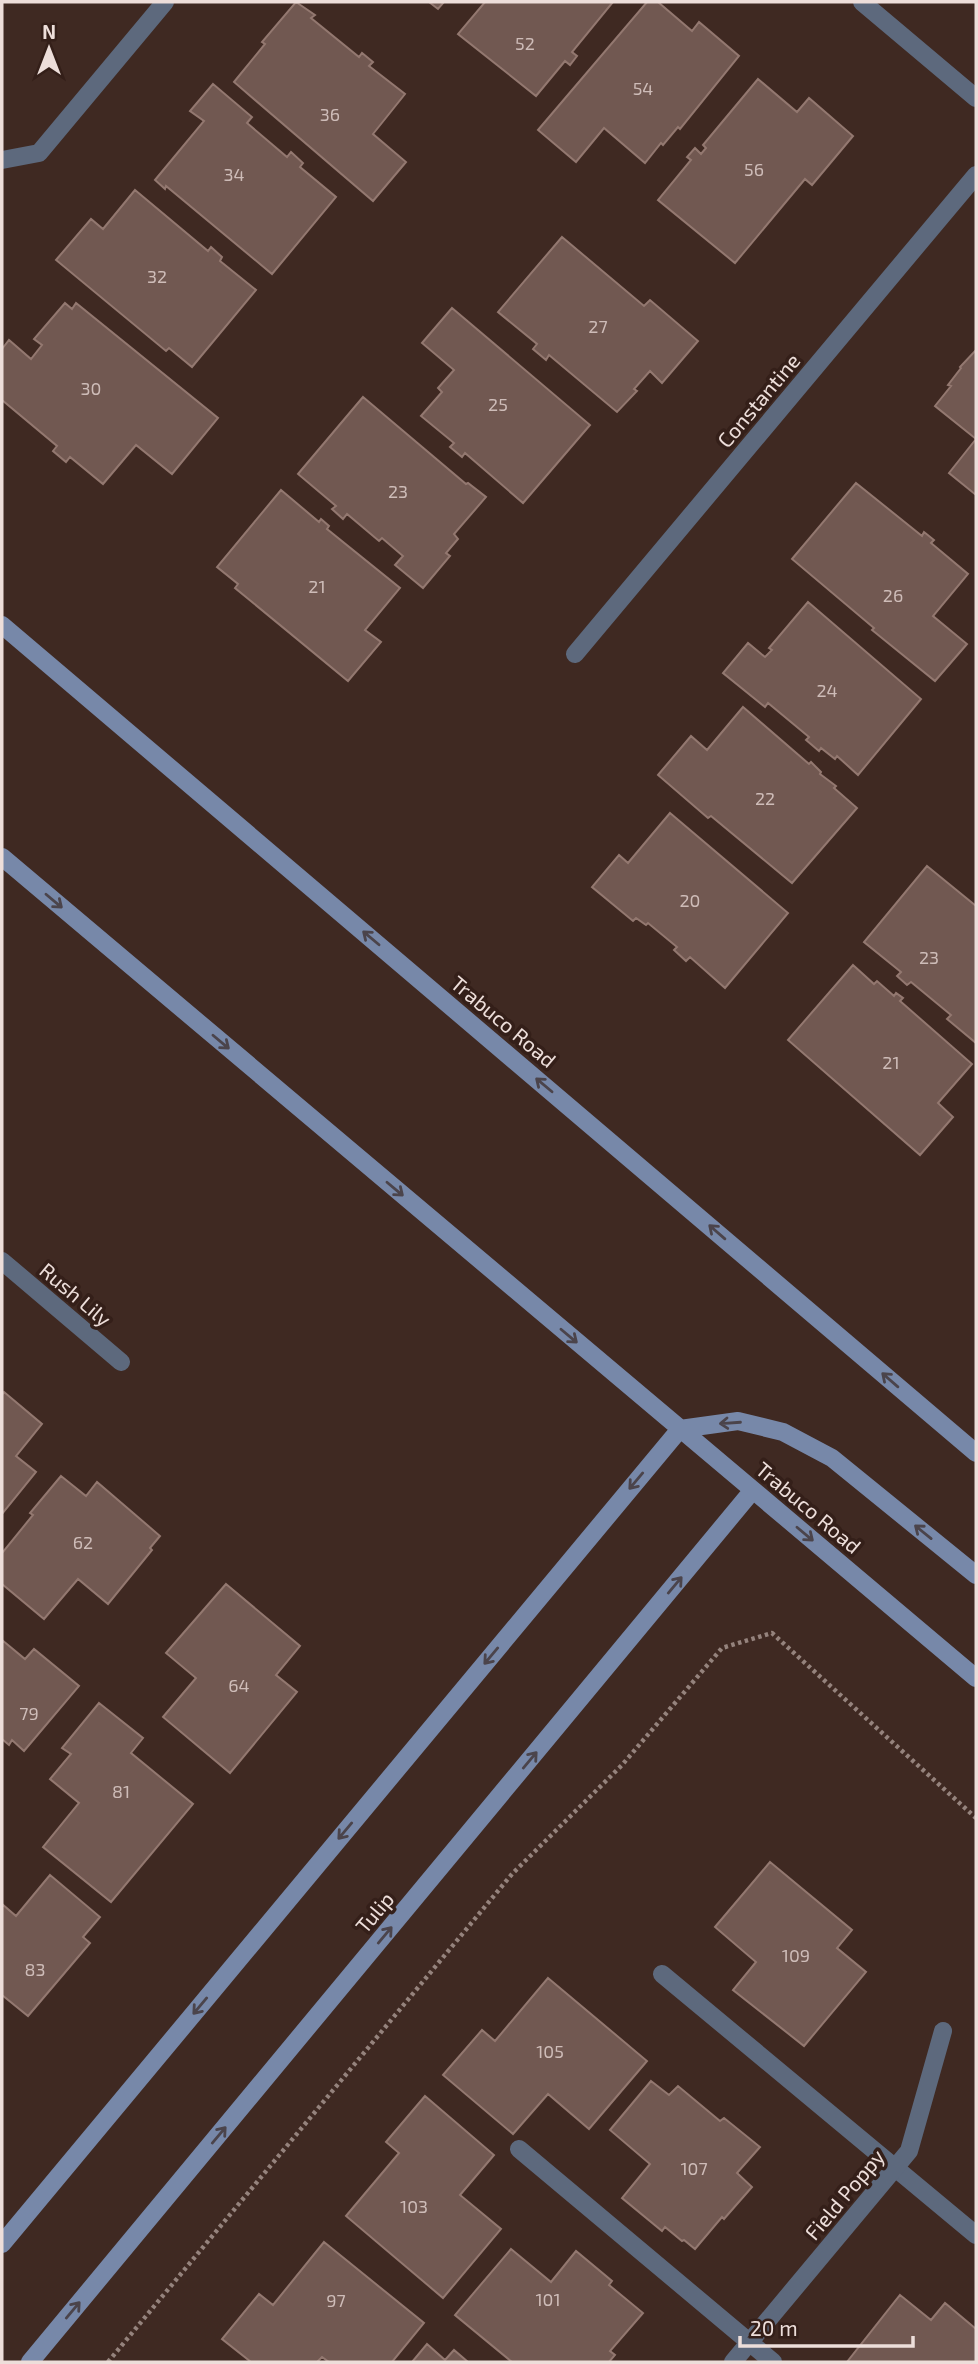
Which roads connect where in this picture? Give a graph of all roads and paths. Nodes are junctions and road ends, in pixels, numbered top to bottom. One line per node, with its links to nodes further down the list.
1 (165, 2): 4 (street)
2 (862, 2): 3 (street)
3 (976, 98)
4 (2, 160)
5 (976, 175): 7 (street, Constantine)
6 (2, 625): 12 (main road, Trabuco Road, one-way to 6)
7 (575, 653)
8 (2, 856): 11 (main road, Trabuco Road, one-way to 11)
9 (2, 1261): 10 (street, Rush Lily)
10 (121, 1362)
11 (680, 1429): 13 (main road, Trabuco Road); 14 (main road, one-way to 11); 22 (main road, one-way to 22)
12 (976, 1453)
13 (753, 1490): 15 (main road, Trabuco Road, one-way to 15); 24 (main road, Tulip, one-way to 13)
14 (976, 1575)
15 (976, 1678)
16 (976, 1818): 25 (path)
17 (662, 1974): 20 (street)
18 (943, 2031): 20 (street, Field Poppy)
19 (519, 2149): 23 (street)
20 (894, 2168): 21 (street); 23 (street, Field Poppy)
21 (976, 2235)
22 (2, 2244)
23 (750, 2342): 26 (street, Field Poppy); 27 (street)
24 (30, 2362)
25 (108, 2362)
26 (733, 2362)
27 (773, 2362)

